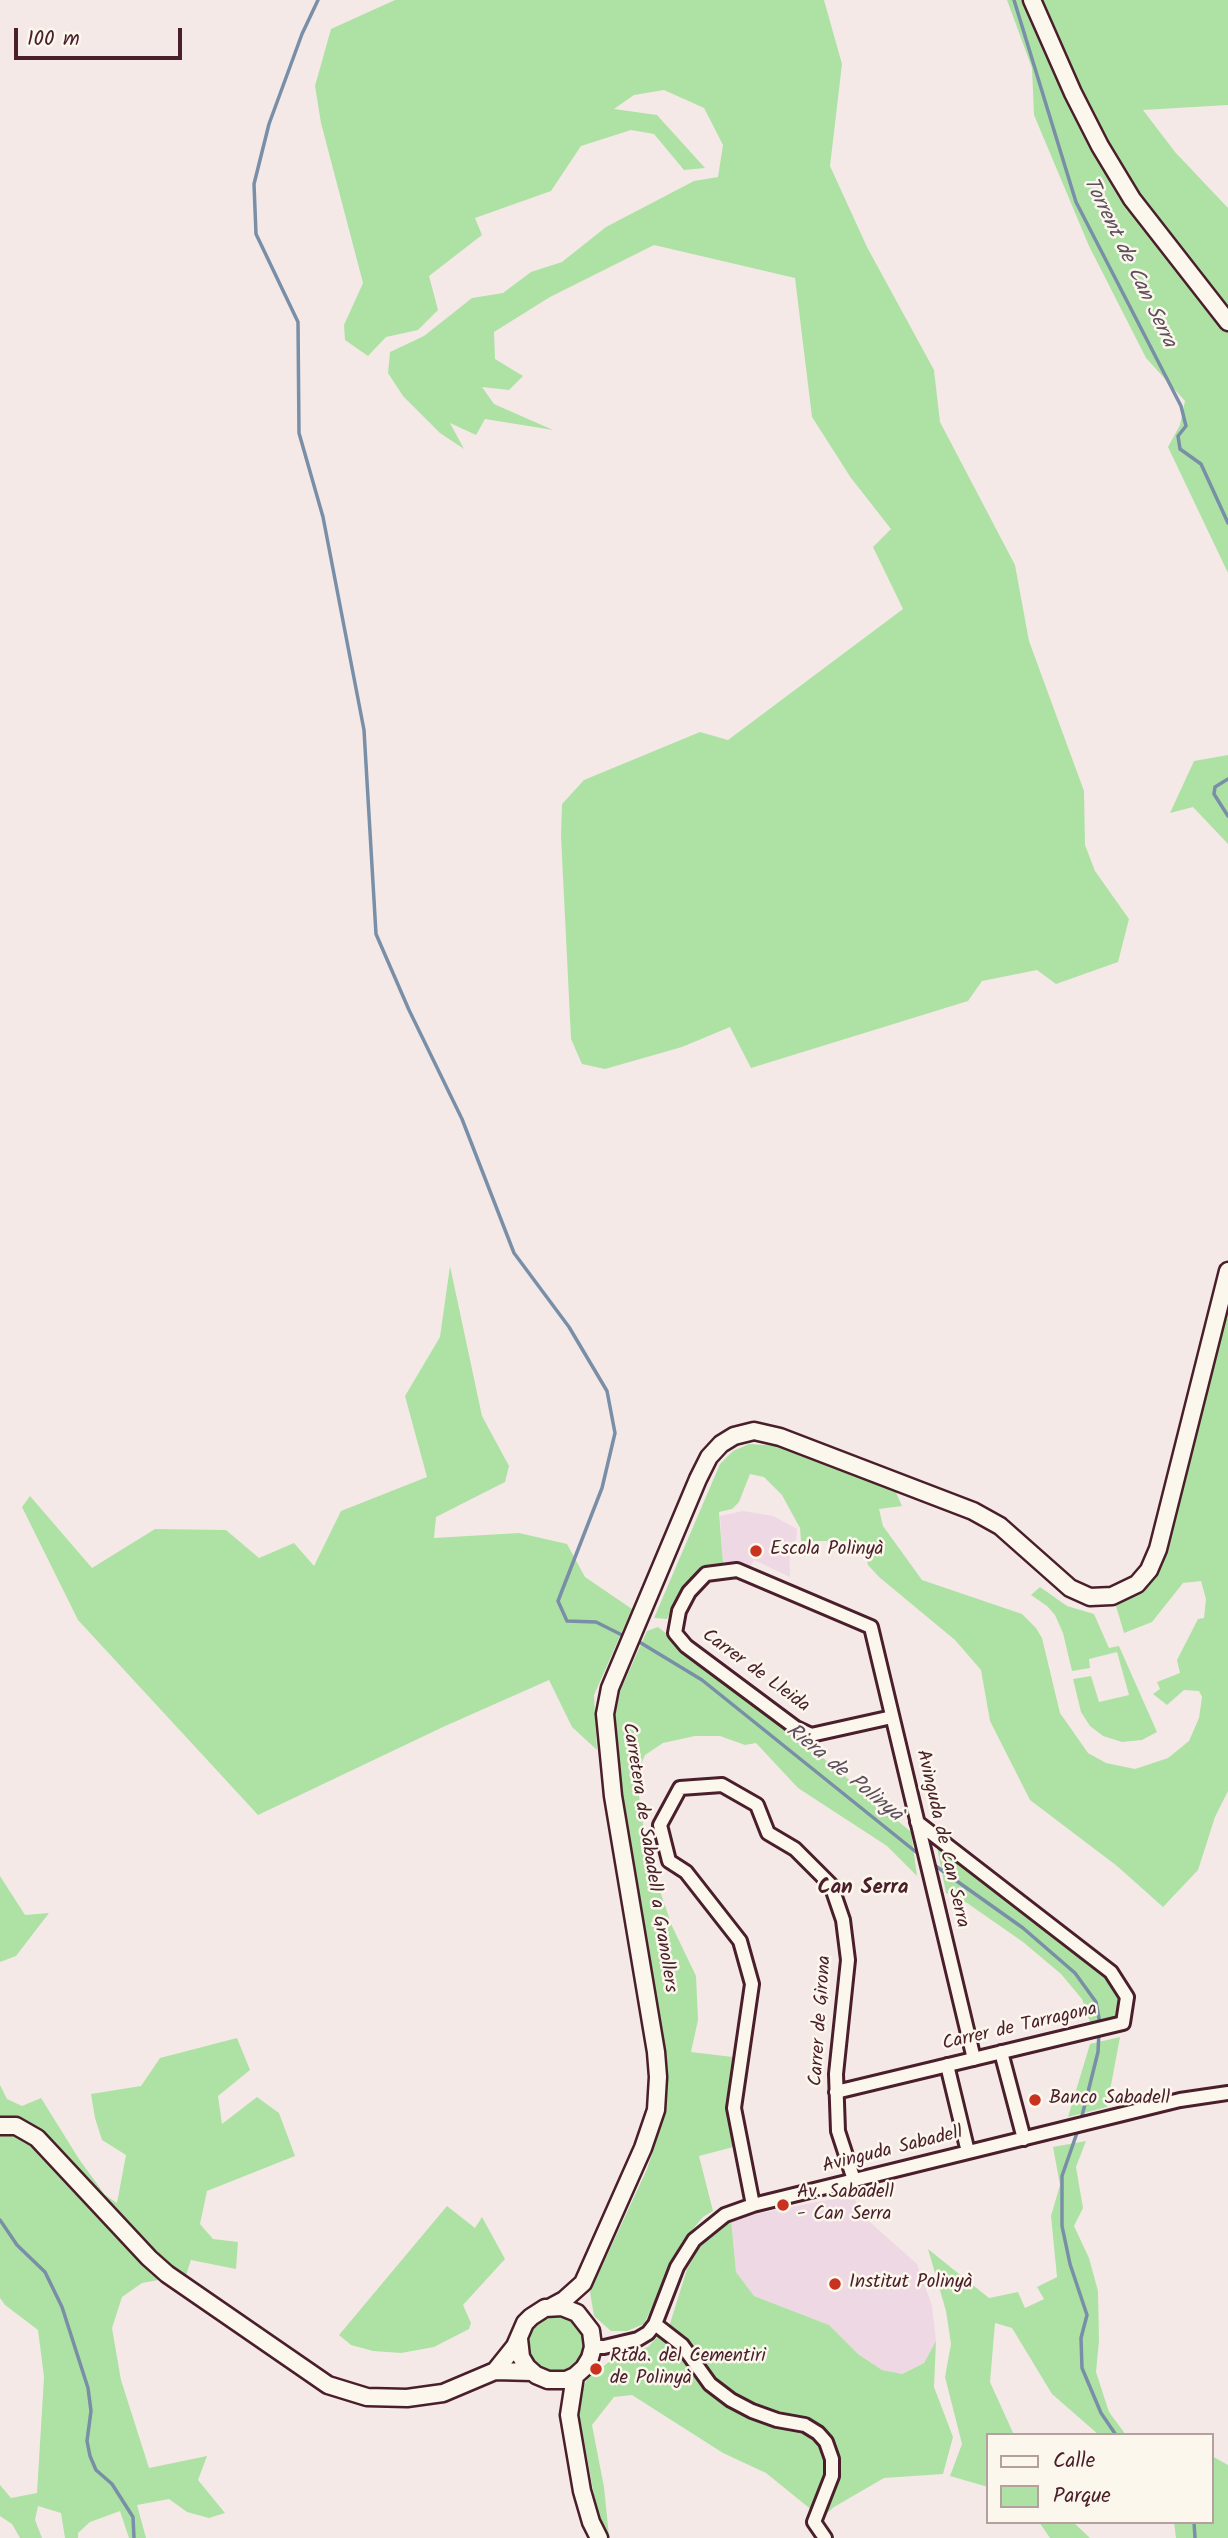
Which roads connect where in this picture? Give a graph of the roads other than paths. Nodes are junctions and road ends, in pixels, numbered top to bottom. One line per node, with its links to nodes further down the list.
1 (1032, 0): 2 (main road)
2 (1228, 322)
3 (1228, 1271): 17 (main road, Carretera de Sabadell a Granollers)
4 (871, 1627): 5 (street, Avinguda de Can Serra); 5 (street, Carrer de Lleida)
5 (892, 1717): 6 (street, Avinguda de Can Serra)
6 (917, 1822): 7 (street, Carrer de Tarragona); 8 (street, Avinguda de Can Serra)
7 (1001, 2052): 8 (street, Carrer de Tarragona); 13 (street)
8 (974, 2059): 9 (street, Carrer de Tarragona)
9 (947, 2065): 10 (street, Carrer de Tarragona); 14 (street)
10 (836, 2092): 15 (street, Carrer de Girona); 16 (street, Carrer de Girona)
11 (1228, 2093): 13 (street, Avinguda Sabadell)
12 (0, 2126): 23 (main road)
13 (1024, 2139): 14 (street, Avinguda Sabadell)
14 (968, 2152): 15 (street, Avinguda Sabadell)
15 (854, 2180): 16 (street, Avinguda Sabadell)
16 (753, 2205): 20 (street, Avinguda Sabadell)
17 (583, 2283): 18 (main road, Carretera de Sabadell a Granollers); 19 (main road, Carretera de Sabadell a Granollers)
18 (551, 2307): 19 (main road); 21 (main road)
19 (584, 2320): 22 (main road)
20 (655, 2324): 22 (street); 29 (street)
21 (519, 2339): 23 (main road); 24 (main road)
22 (593, 2347): 25 (main road)
23 (495, 2371): 24 (main road)
24 (532, 2372): 26 (main road)
25 (575, 2376): 26 (main road); 27 (main road)
26 (548, 2380): 27 (main road)
27 (569, 2415): 28 (main road)
28 (599, 2538)
29 (825, 2538)

